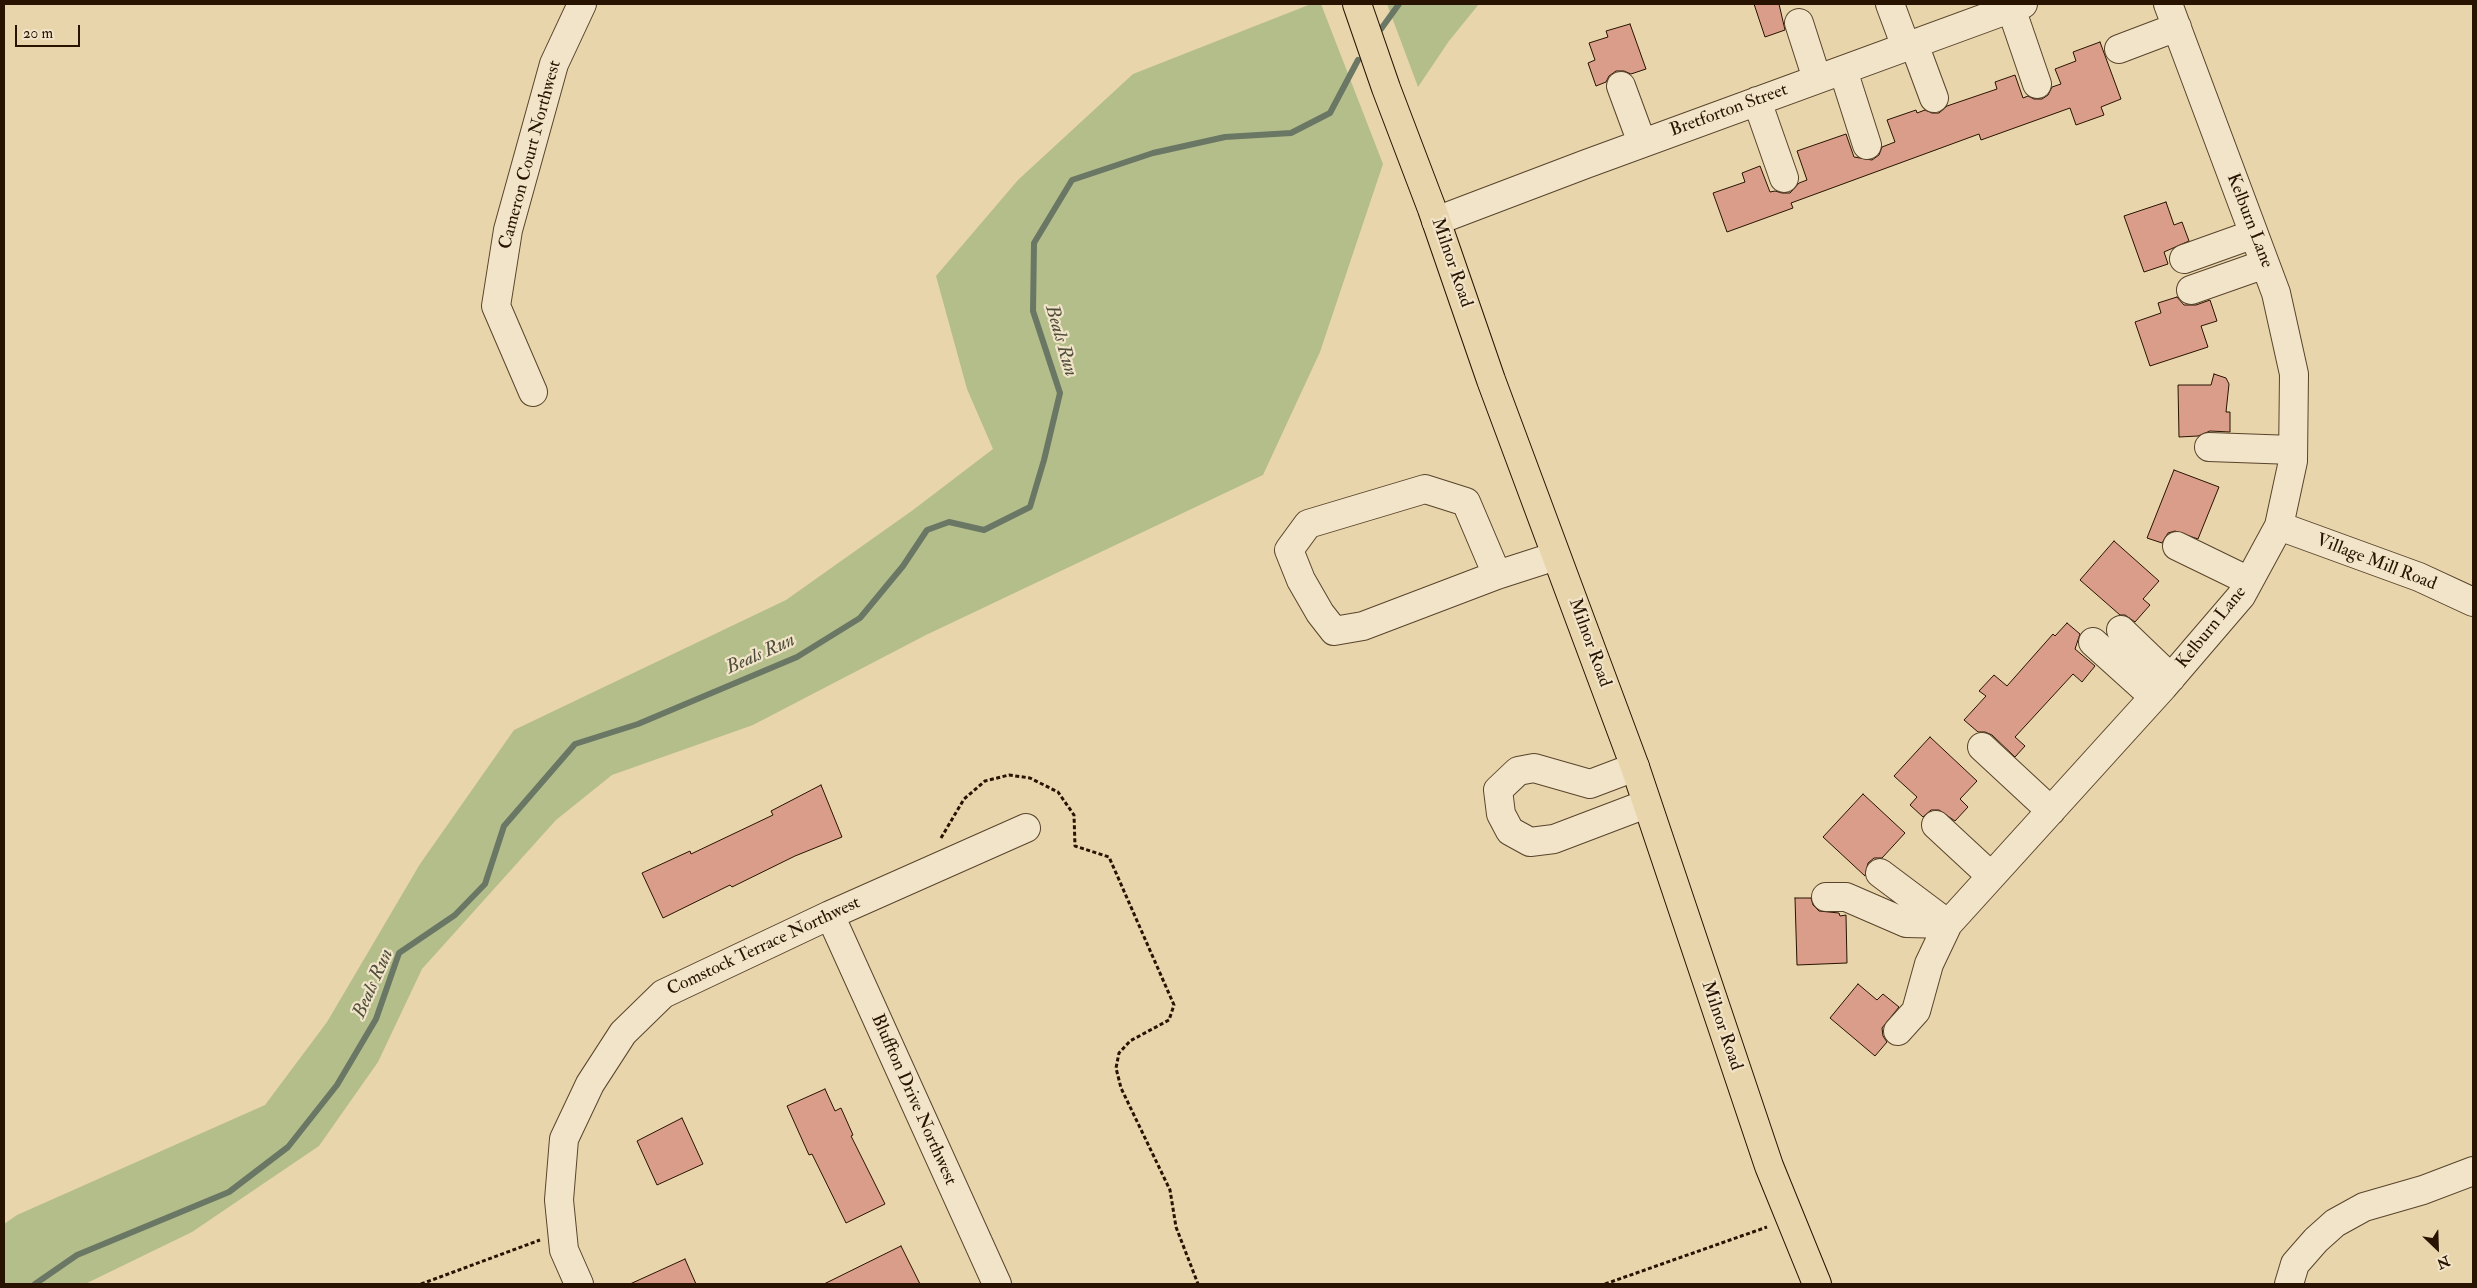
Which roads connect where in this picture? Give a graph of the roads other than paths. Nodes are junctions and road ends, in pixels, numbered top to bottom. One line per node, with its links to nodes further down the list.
1 (582, 4): 24 (street, Cameron Court Northwest)
2 (1357, 4): 19 (main road, Milnor Road)
3 (1890, 4): 8 (street)
4 (2017, 6): 5 (street, Bretforton Street); 12 (street)
5 (1974, 12): 8 (street, Bretforton Street)
6 (2172, 15): 9 (street); 20 (street, Kelburn Lane)
7 (1799, 23): 11 (street)
8 (1910, 46): 10 (street, Bretforton Street); 14 (street)
9 (2120, 49)
10 (1843, 70): 11 (street, Bretforton Street); 17 (street)
11 (1817, 79): 15 (street, Bretforton Street)
12 (2037, 84)
13 (1621, 86): 16 (street)
14 (1934, 98)
15 (1758, 101): 16 (street, Bretforton Street); 18 (street)
16 (1642, 143): 19 (street, Bretforton Street)
17 (1867, 146)
18 (1784, 178)
19 (1436, 221): 29 (main road, Milnor Road)
20 (2254, 234): 21 (street); 22 (street, Kelburn Lane)
21 (2184, 260)
22 (2266, 264): 23 (street); 26 (street, Kelburn Lane)
23 (2191, 290)
24 (533, 392)
25 (2209, 447): 26 (street)
26 (2294, 450): 27 (street, Kelburn Lane)
27 (2278, 526): 31 (street, Kelburn Lane); 32 (street, Village Mill Road)
28 (2177, 546): 31 (street)
29 (1556, 556): 30 (street); 37 (main road, Milnor Road)
30 (1497, 575): 30 (street)
31 (2249, 581): 35 (street, Kelburn Lane)
32 (2473, 602)
33 (2121, 630): 35 (street)
34 (2093, 642): 35 (street)
35 (2163, 688): 39 (street, Kelburn Lane)
36 (1982, 748): 39 (street)
37 (1635, 767): 38 (main road, Milnor Road); 38 (street)
38 (1646, 804): 51 (main road, Milnor Road)
39 (2051, 811): 43 (street, Kelburn Lane)
40 (1936, 825): 43 (street)
41 (1026, 828): 45 (street, Comstock Terrace Northwest)
42 (1880, 873): 46 (street)
43 (1991, 876): 46 (street, Kelburn Lane)
44 (1826, 897): 46 (street)
45 (830, 915): 49 (street, Comstock Terrace Northwest); 50 (street, Bluffton Drive Northwest)
46 (1948, 924): 47 (street, Kelburn Lane)
47 (1898, 1031)
48 (2473, 1171): 52 (street)
49 (579, 1284)
50 (997, 1284)
51 (1817, 1284)
52 (2289, 1284)

